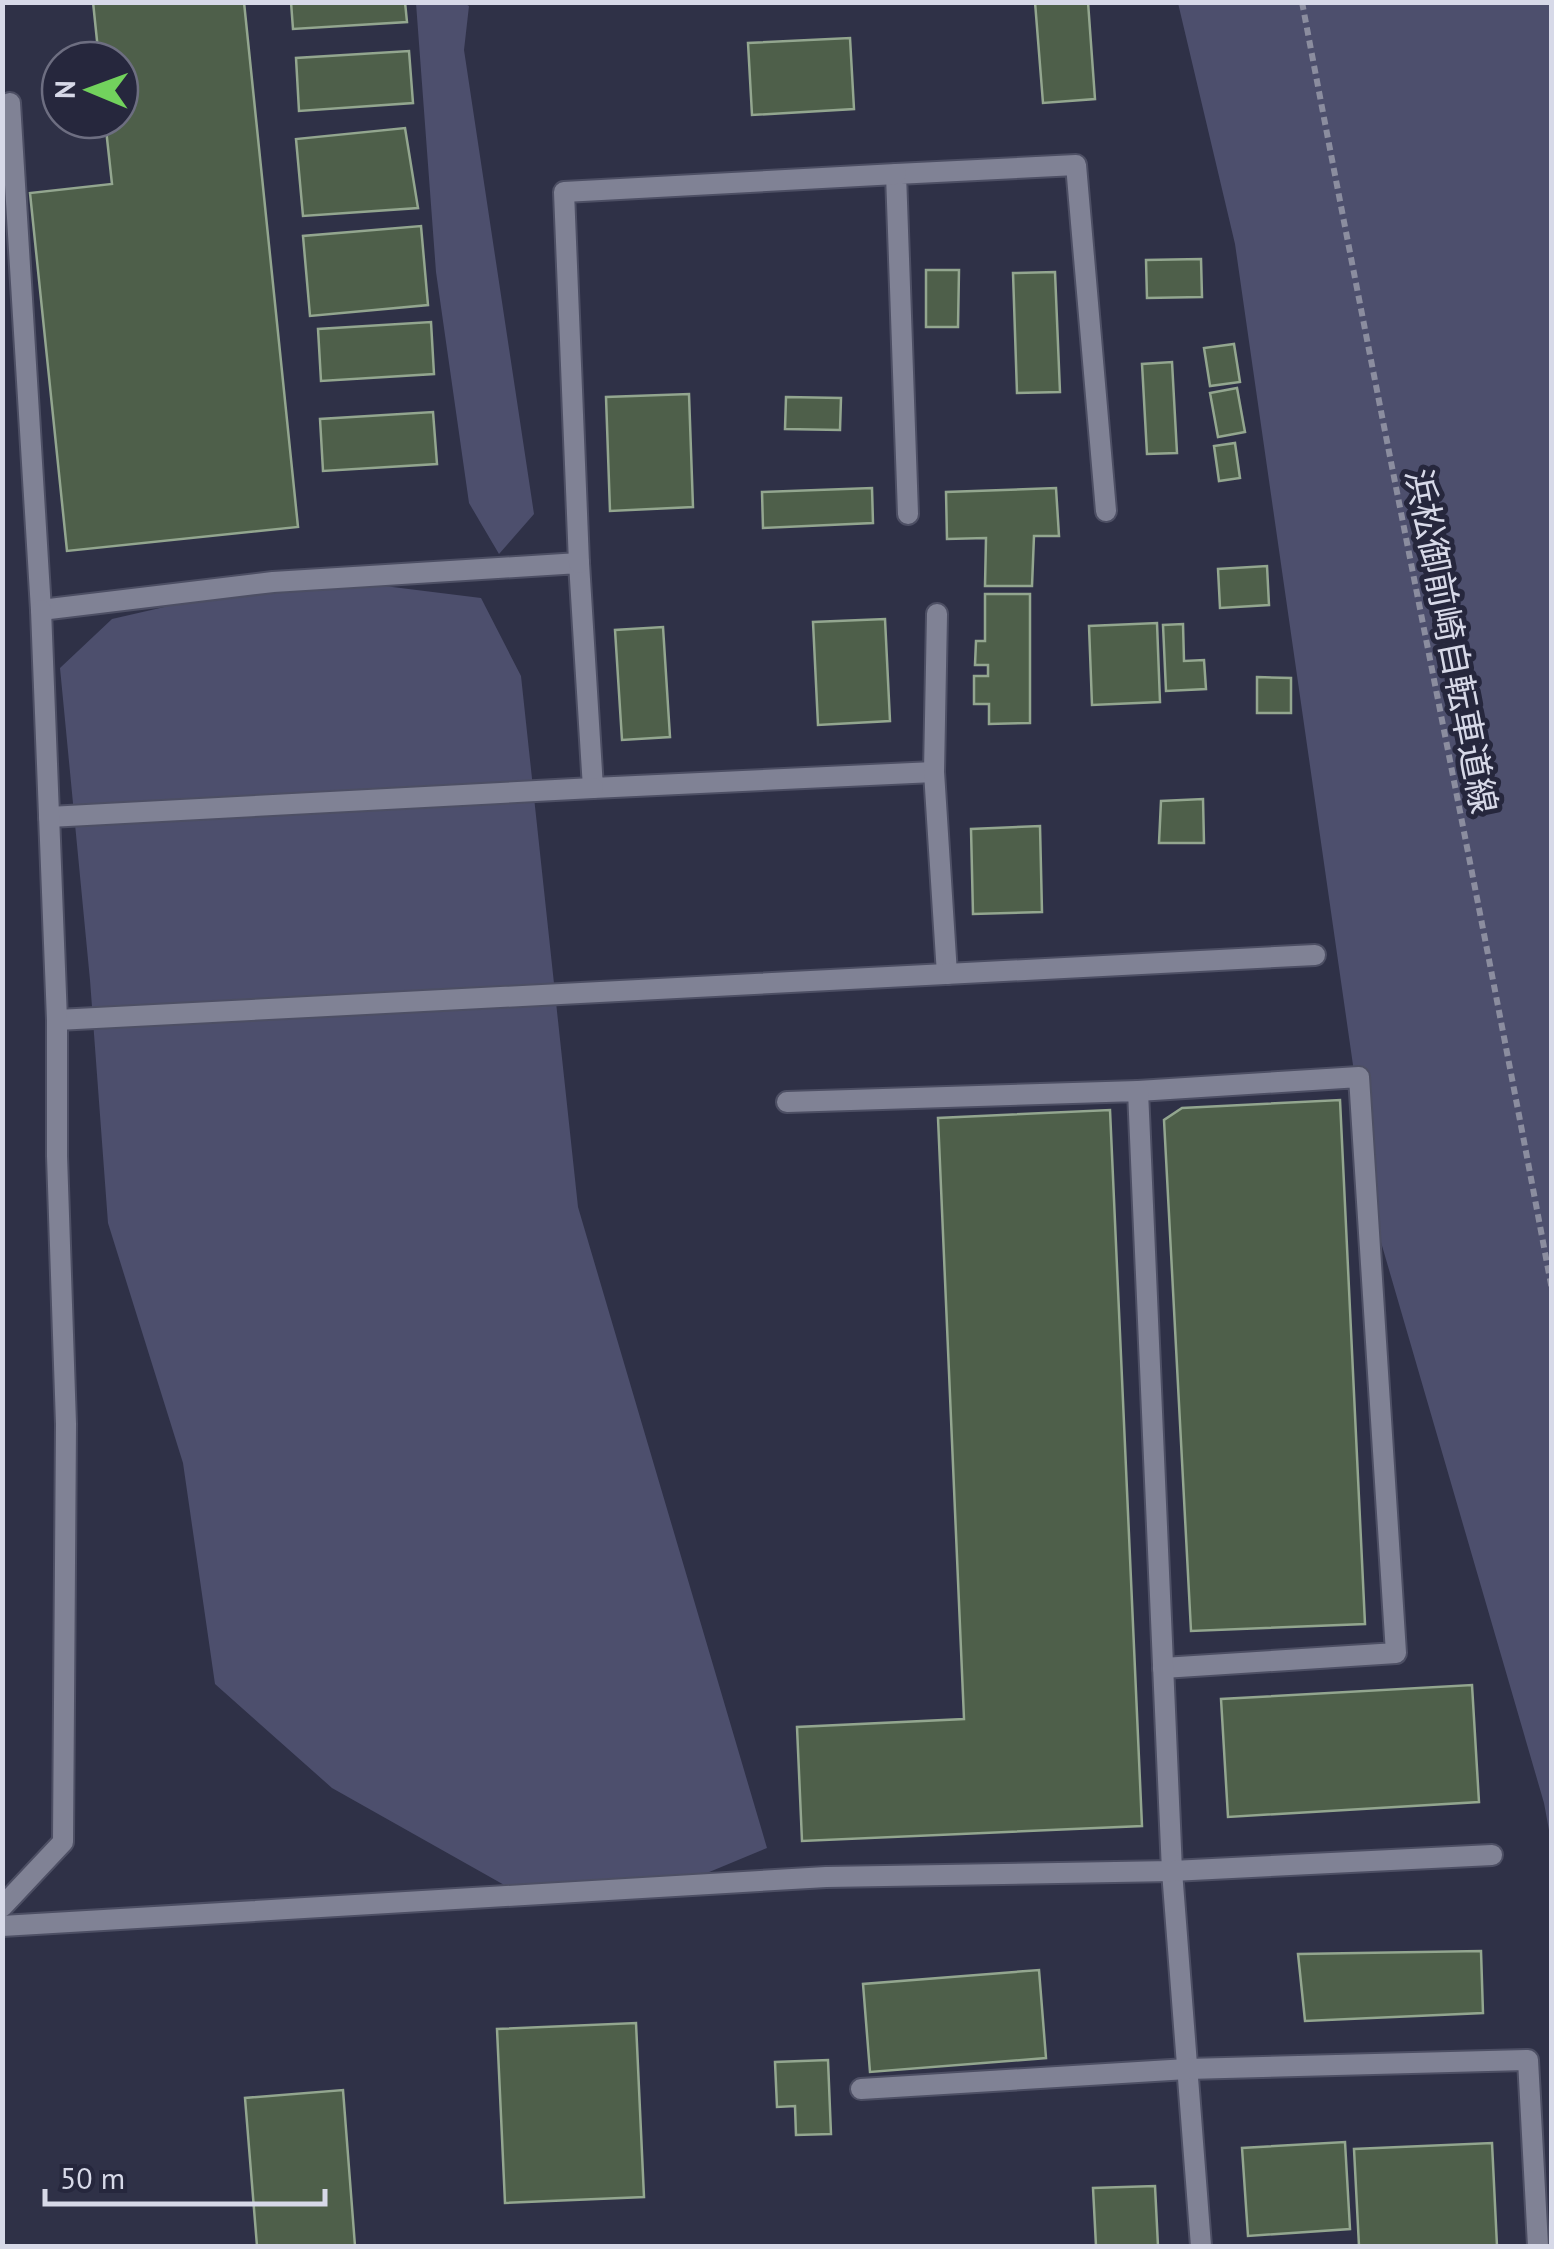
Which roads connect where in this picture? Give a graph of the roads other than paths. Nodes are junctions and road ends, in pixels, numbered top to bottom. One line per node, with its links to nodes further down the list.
1 (10, 103): 6 (street)
2 (896, 174): 3 (street); 4 (street); 5 (street)
3 (1106, 511)
4 (908, 514)
5 (579, 564): 6 (street); 9 (street)
6 (41, 610): 10 (street)
7 (937, 614): 8 (street)
8 (934, 772): 9 (street); 12 (street)
9 (593, 788): 10 (street)
10 (49, 817): 13 (street)
11 (1315, 955): 12 (street)
12 (947, 974): 13 (street)
13 (58, 1020): 19 (street)
14 (1138, 1091): 15 (street); 16 (street); 16 (street)
15 (787, 1102)
16 (1163, 1668): 18 (street)
17 (1492, 1855): 18 (street)
18 (1172, 1871): 20 (street); 21 (street)
19 (2, 1907)
20 (2, 1926)
21 (1187, 2068): 22 (street); 23 (street); 24 (street)
22 (861, 2089)
23 (1201, 2246)
24 (1538, 2246)

